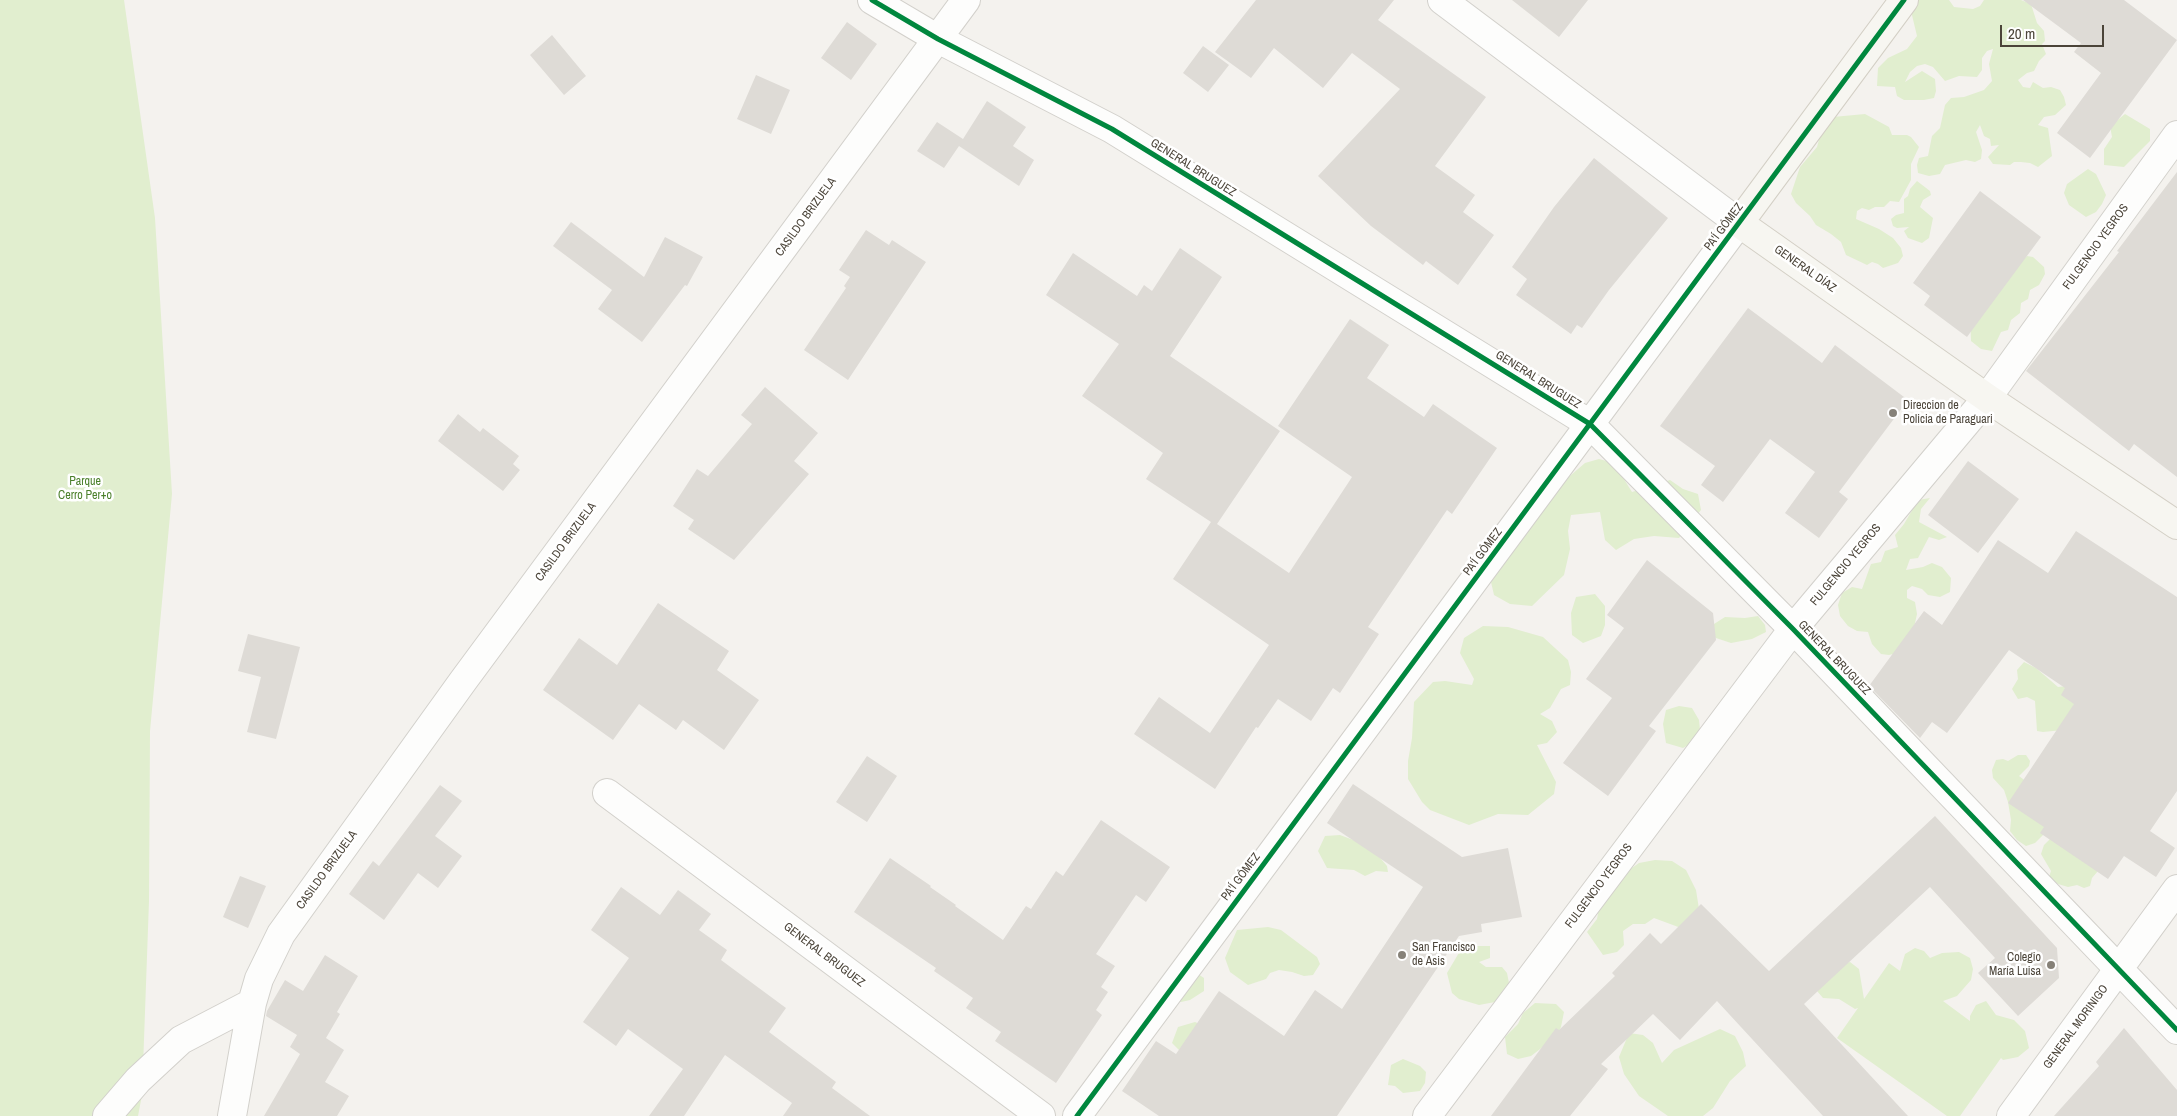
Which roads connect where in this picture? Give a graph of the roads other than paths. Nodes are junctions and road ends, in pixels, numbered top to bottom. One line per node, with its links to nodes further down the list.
1 (872, 0): 5 (street, GENERAL BRUGUEZ)
2 (966, 0): 5 (street, CASILDO BRIZUELA)
3 (1442, 0): 7 (street, GENERAL DÍAZ)
4 (1904, 0): 7 (street, PA'Í GÓMEZ)
5 (938, 39): 9 (street, GENERAL BRUGUEZ); 15 (street, CASILDO BRIZUELA)
6 (2177, 136): 8 (street, FULGENCIO YEGROS)
7 (1739, 223): 8 (street, GENERAL DÍAZ); 9 (street, PA'Í GÓMEZ)
8 (1987, 398): 10 (street, GENERAL DÍAZ); 11 (street, FULGENCIO YEGROS)
9 (1590, 424): 11 (street, GENERAL BRUGUEZ); 20 (street, PA'Í GÓMEZ)
10 (2177, 525)
11 (1793, 629): 14 (street, GENERAL BRUGUEZ); 21 (street, FULGENCIO YEGROS)
12 (607, 793): 19 (street, GENERAL BRUGUEZ)
13 (2177, 889): 14 (street, GENERAL MORINIGO)
14 (2118, 969): 16 (street, GENERAL BRUGUEZ); 22 (street, GENERAL MORINIGO)
15 (252, 1003): 17 (street); 18 (street, CASILDO BRIZUELA)
16 (2177, 1030)
17 (107, 1116)
18 (232, 1116)
19 (1041, 1116)
20 (1077, 1116)
21 (1427, 1116)
22 (2011, 1116)

